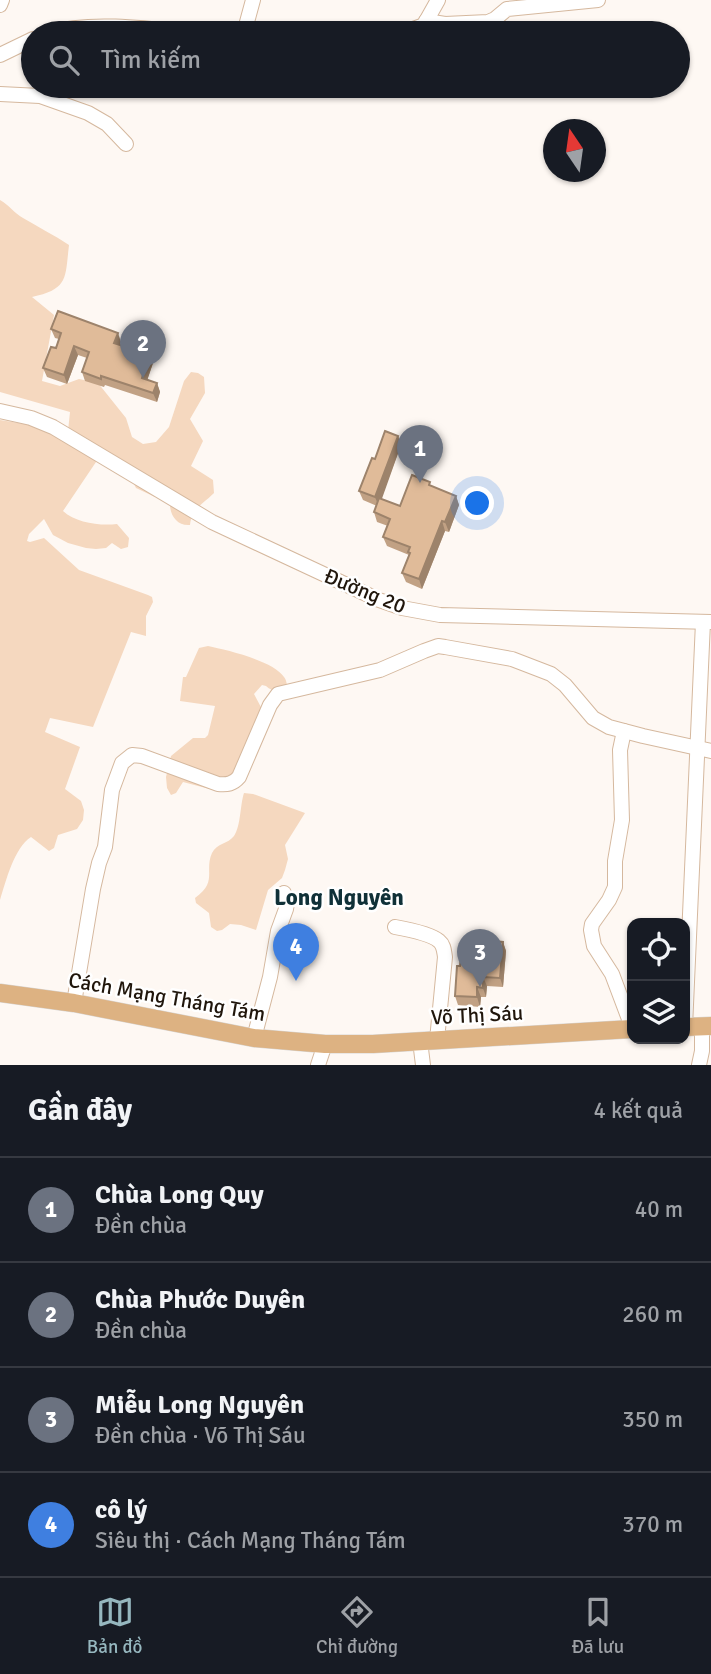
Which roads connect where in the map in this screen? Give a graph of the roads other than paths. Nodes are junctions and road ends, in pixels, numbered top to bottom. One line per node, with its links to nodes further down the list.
1 (2, 0): 5 (street)
2 (253, 0): 6 (street)
3 (438, 0): 7 (street)
4 (598, 0): 8 (street)
5 (0, 5)
6 (247, 21)
7 (426, 21)
8 (490, 21)
9 (21, 45): 10 (street)
10 (0, 55)
11 (0, 93): 12 (street)
12 (21, 95)
13 (46, 98): 14 (street)
14 (126, 144)
15 (0, 411): 16 (street, Đường 20)
16 (707, 622): 18 (street)
17 (624, 731): 18 (street); 22 (street); 23 (street)
18 (704, 749): 24 (street)
19 (284, 893): 26 (street)
20 (395, 927): 27 (street)
21 (0, 993): 22 (main road, Cách Mạng Tháng Tám)
22 (74, 1003): 26 (main road, Cách Mạng Tháng Tám)
23 (627, 1014)
24 (699, 1026): 31 (street)
25 (627, 1028): 27 (main road, Võ Thị Sáu)
26 (254, 1038): 28 (main road, Cách Mạng Tháng Tám)
27 (428, 1041): 28 (main road, Võ Thị Sáu); 30 (street)
28 (325, 1044): 29 (street)
29 (318, 1065)
30 (423, 1065)
31 (699, 1065)

